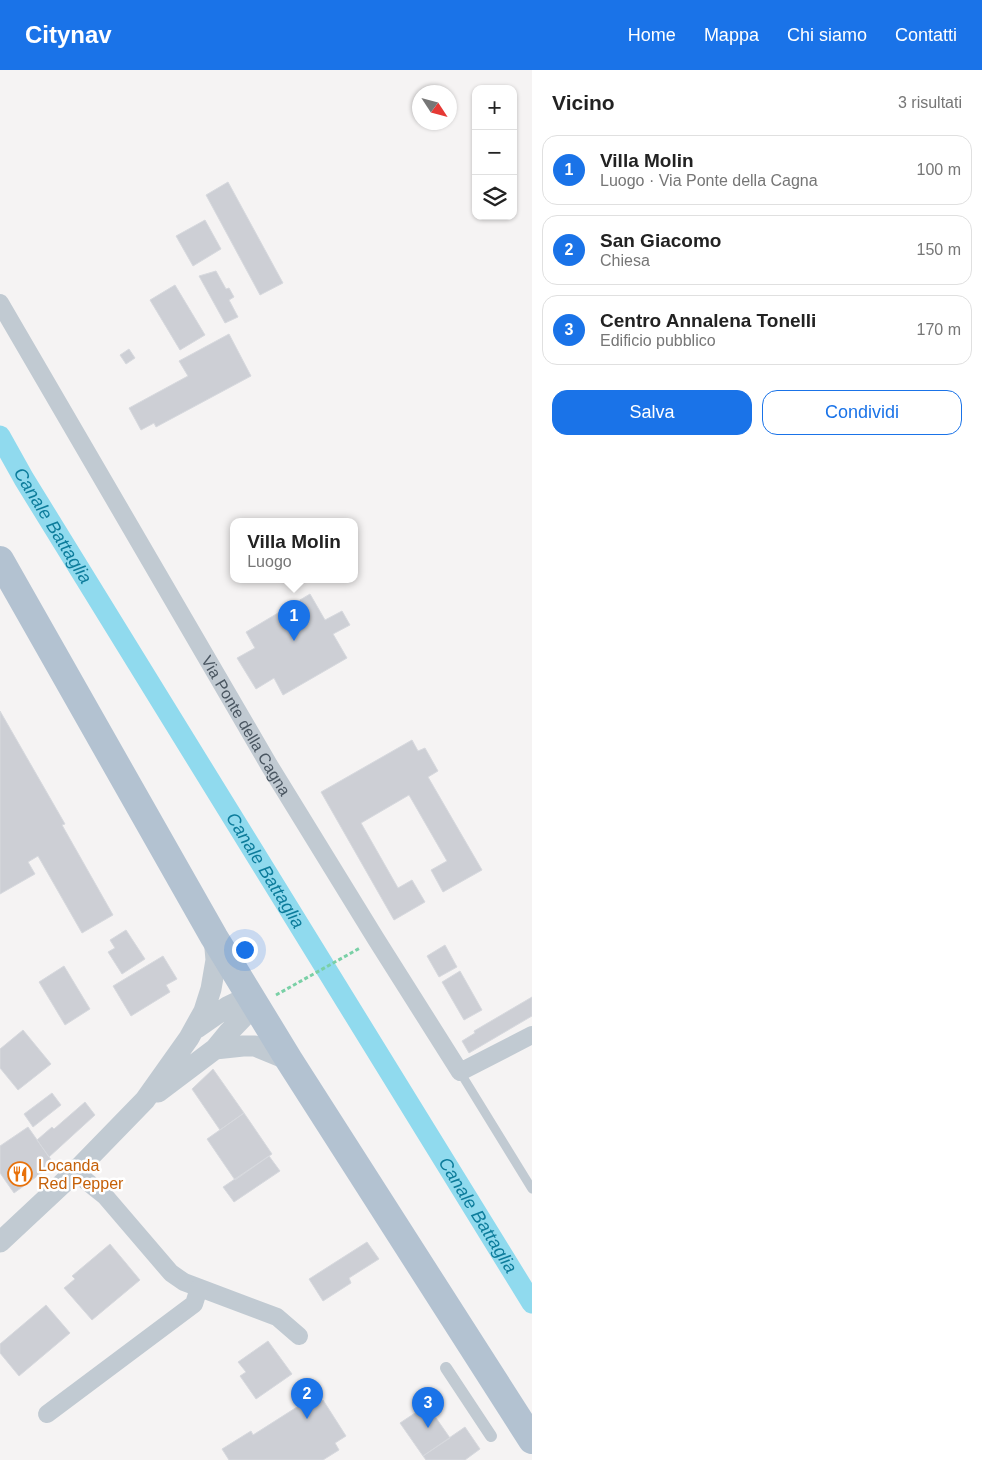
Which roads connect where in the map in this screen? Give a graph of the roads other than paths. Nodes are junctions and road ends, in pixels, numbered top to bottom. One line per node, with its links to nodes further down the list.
1 (0, 303): 9 (street, Via Ponte della Cagna)
2 (0, 560): 3 (main road)
3 (214, 936): 4 (main road); 5 (street)
4 (259, 999): 5 (street); 7 (street); 8 (main road)
5 (194, 1030): 10 (street)
6 (532, 1035): 9 (street)
7 (215, 1049): 8 (street); 10 (street)
8 (289, 1060): 19 (main road)
9 (460, 1072): 12 (lane)
10 (145, 1100): 11 (street)
11 (75, 1172): 13 (street); 14 (street)
12 (532, 1189)
13 (0, 1242)
14 (198, 1288): 15 (street); 17 (street)
15 (300, 1336)
16 (446, 1368): 18 (street)
17 (47, 1414)
18 (491, 1436)
19 (532, 1440)

